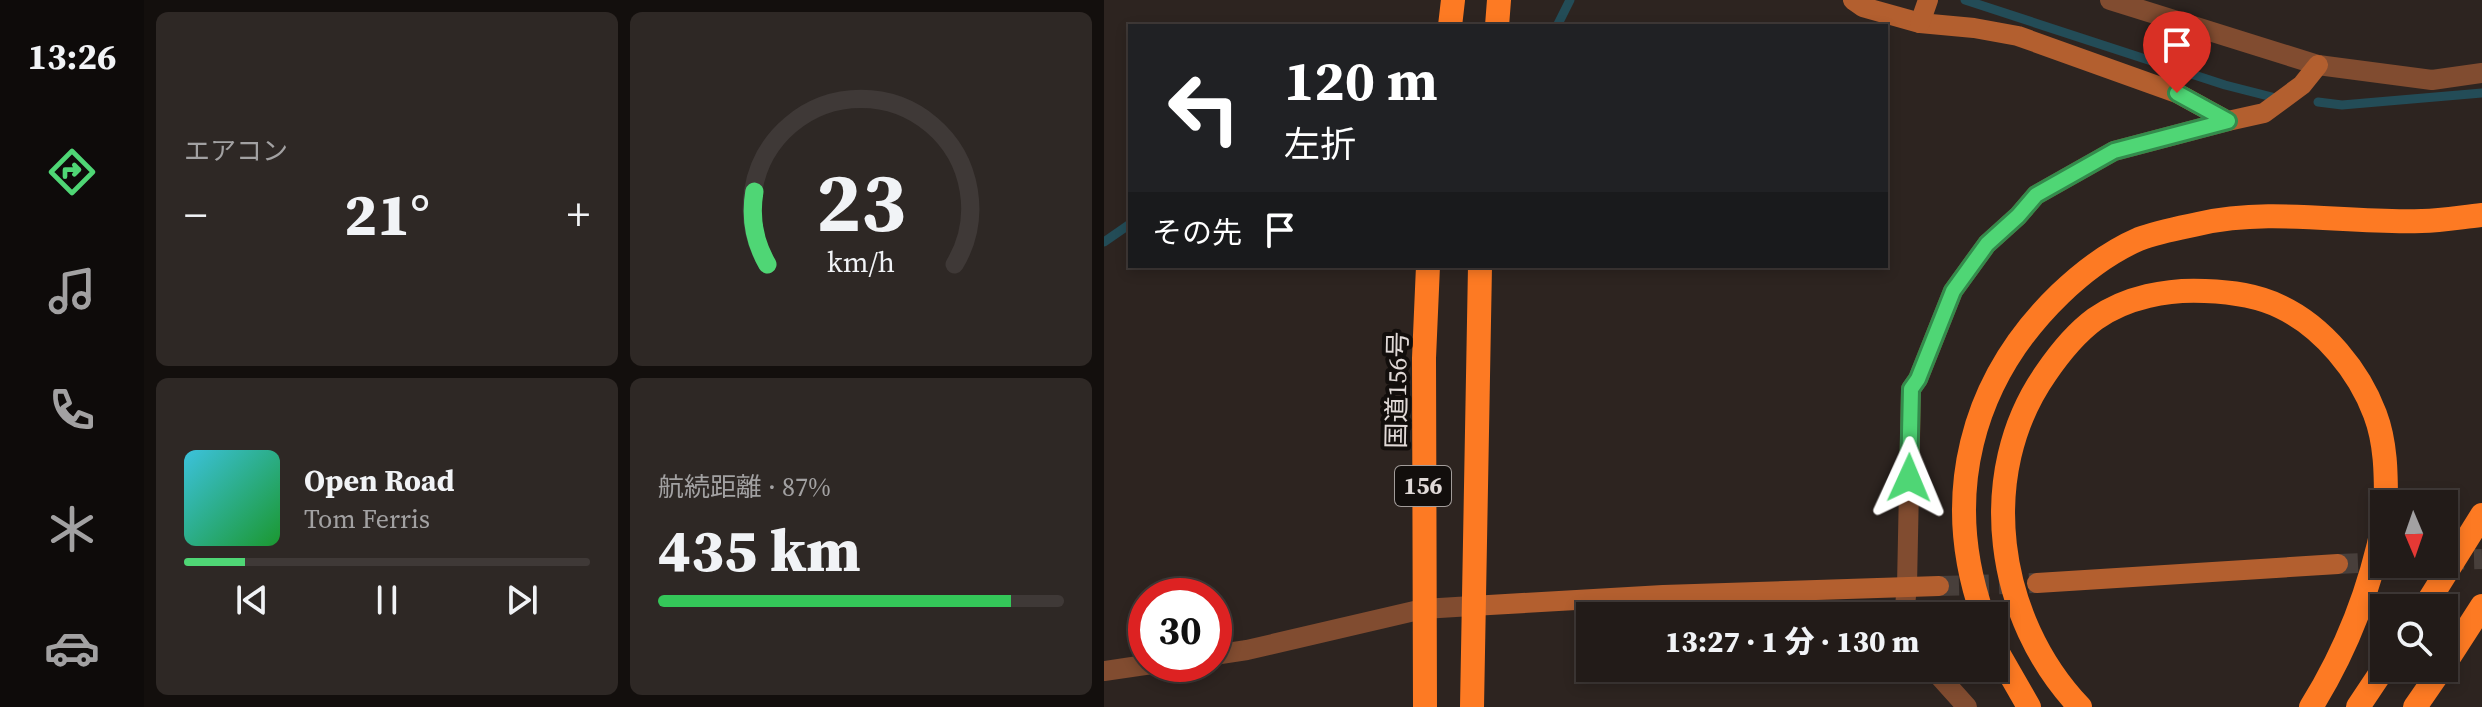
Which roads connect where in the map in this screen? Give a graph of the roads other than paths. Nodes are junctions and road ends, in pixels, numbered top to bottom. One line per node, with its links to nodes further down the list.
1 (1453, 0): 7 (highway)
2 (1499, 0): 8 (highway)
3 (1853, 0): 6 (street)
4 (1928, 0): 6 (street)
5 (2110, 0): 9 (street)
6 (1920, 23): 11 (street)
7 (1450, 24)
8 (1497, 24)
9 (2318, 65): 10 (street); 11 (street)
10 (2482, 73)
11 (2228, 121): 20 (street)
12 (2482, 215): 24 (highway)
13 (1428, 268): 27 (highway, 国道156号 / 156)
14 (1480, 268): 25 (highway, 156)
15 (2386, 490): 40 (highway)
16 (2482, 515): 22 (highway)
17 (2338, 564): 19 (street)
18 (2370, 577): 41 (highway)
19 (2037, 583)
20 (1907, 586): 21 (street); 23 (street); 25 (street)
21 (1939, 586)
22 (2433, 594)
23 (1905, 602)
24 (1978, 602)
25 (1472, 606): 27 (street); 37 (highway, 156)
26 (2482, 606): 28 (highway)
27 (1423, 609): 29 (street); 36 (highway, 国道156号 / 156)
28 (2458, 643)
29 (1232, 652)
30 (1128, 668): 32 (street)
31 (2008, 670): 39 (highway)
32 (1104, 671)
33 (1945, 682): 38 (street)
34 (2375, 682): 42 (highway)
35 (2432, 682): 43 (highway)
36 (1425, 707)
37 (1472, 707)
38 (1967, 707)
39 (2029, 707)
40 (2080, 707)
41 (2311, 707)
42 (2358, 707)
43 (2415, 707)

